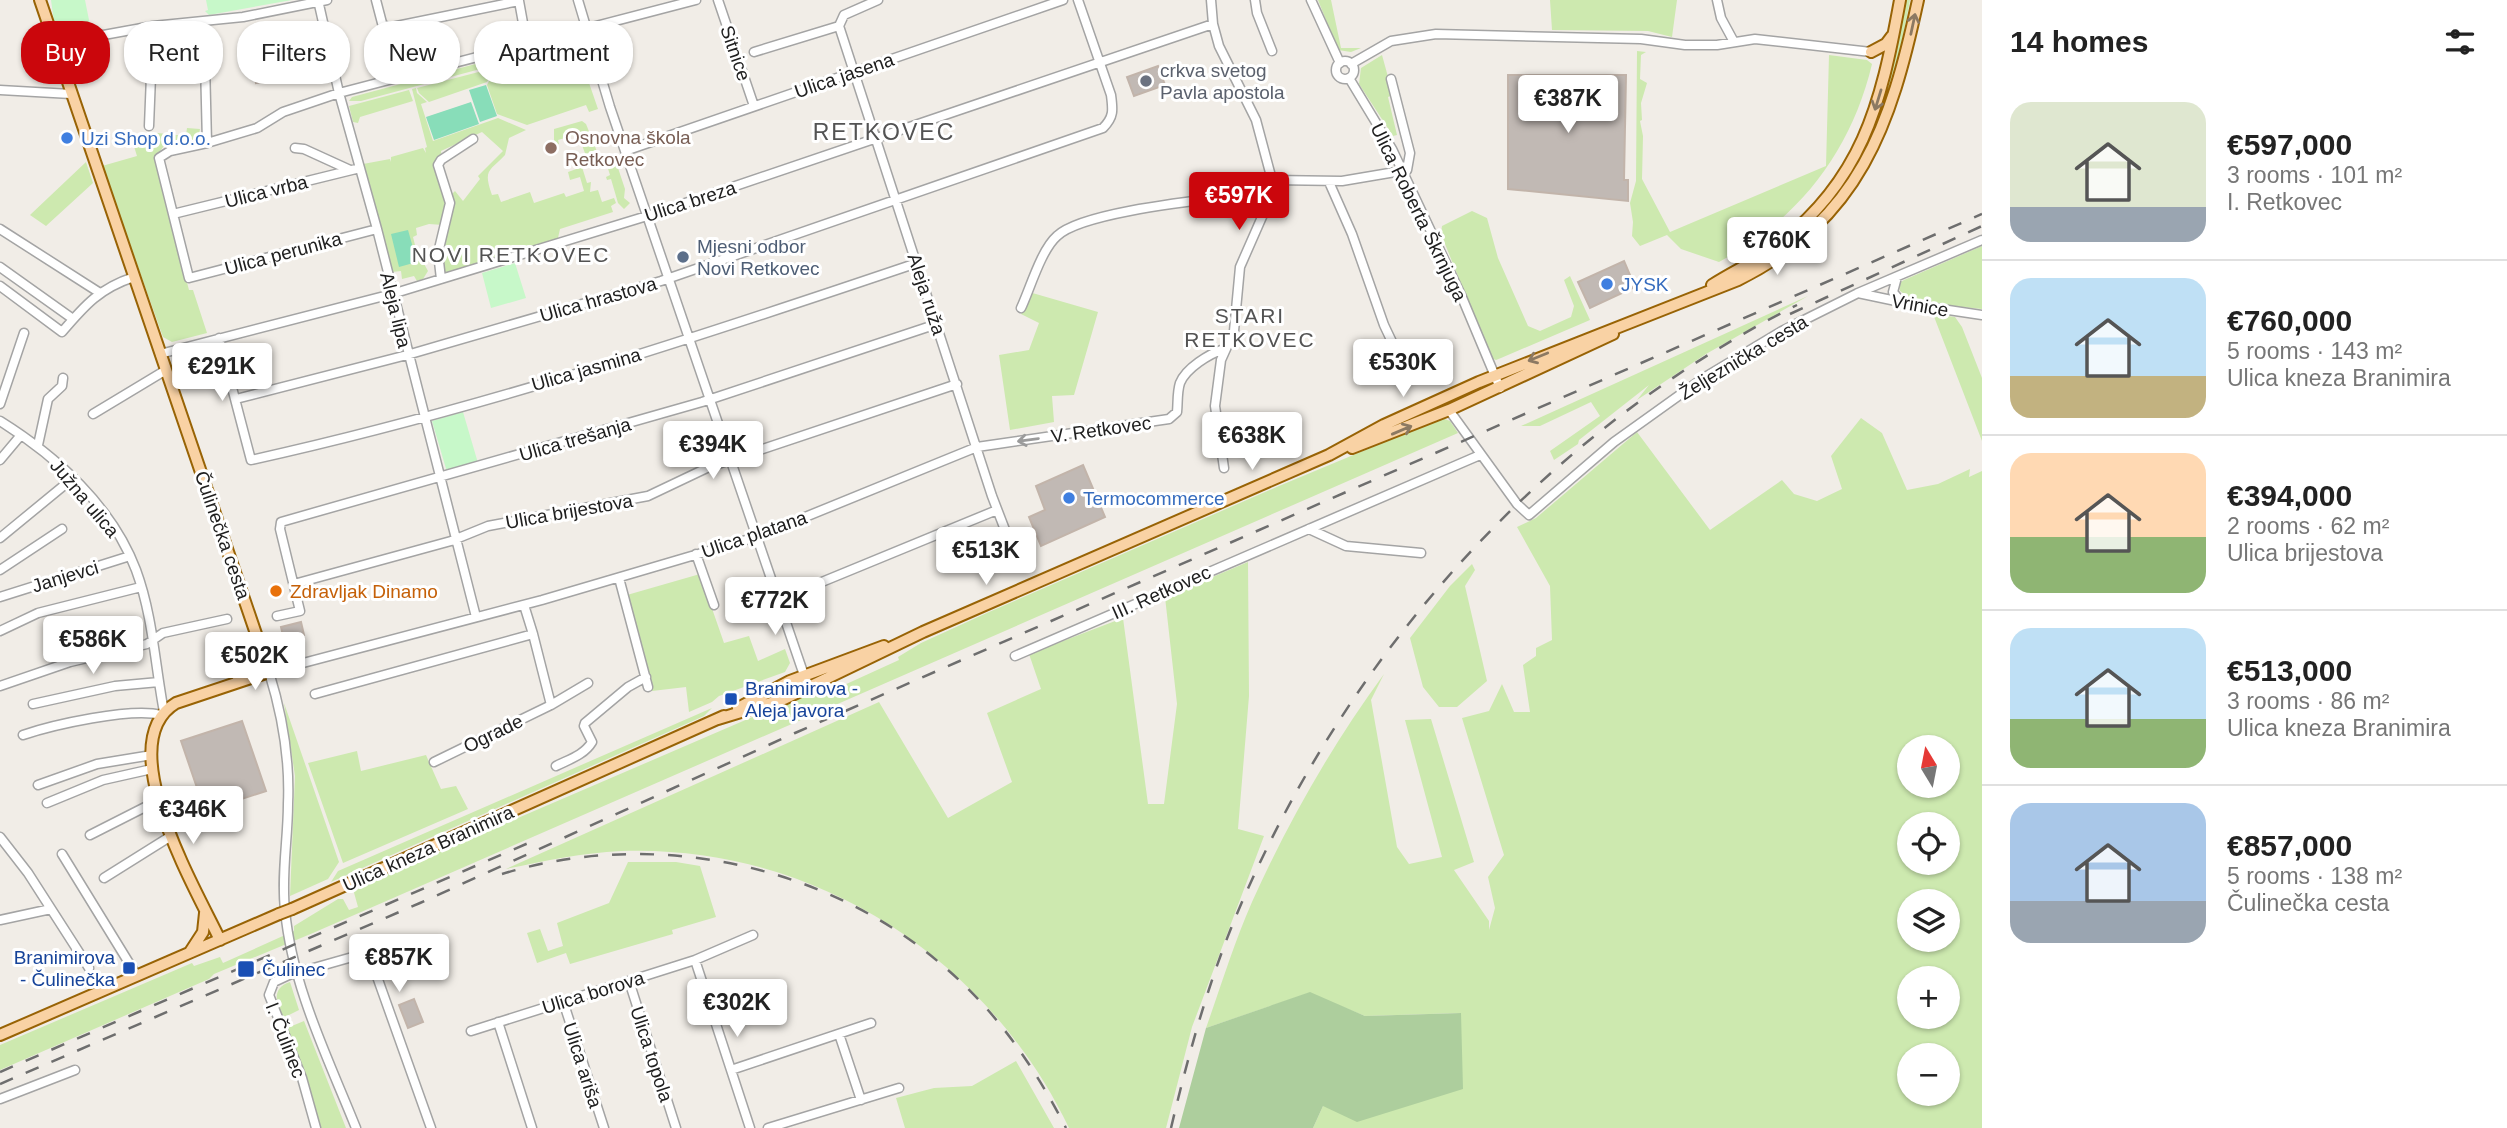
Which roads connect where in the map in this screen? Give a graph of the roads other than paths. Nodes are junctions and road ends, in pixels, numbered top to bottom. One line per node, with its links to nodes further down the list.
1 (40, 0): 16 (main road, Čulinečka cesta)
2 (376, 0): 18 (street)
3 (578, 0): 19 (street)
4 (696, 0): 20 (street)
5 (718, 0): 43 (street, Sitnice)
6 (878, 0): 22 (street)
7 (1063, 0): 32 (street, Ulica jasena)
8 (1078, 0): 29 (street)
9 (1211, 0): 21 (street)
10 (1255, 0): 25 (street)
11 (1311, 0): 30 (street)
12 (1717, 0): 24 (street)
13 (1900, 0): 23 (main road, Ulica kneza Branimira)
14 (1918, 0): 70 (main road, Ulica kneza Branimira, one-way to 14)
15 (321, 1): 17 (street); 41 (street, Aleja lipa)
16 (47, 21)
17 (215, 21)
18 (523, 21)
19 (583, 21)
20 (618, 21)
21 (1213, 24): 29 (street, Ulica breza); 53 (street)
22 (839, 26): 26 (street); 32 (street, Aleja ruža)
23 (1894, 34): 27 (main road); 33 (main road, Ulica kneza Branimira)
24 (1734, 42): 27 (street); 31 (street)
25 (1272, 51)
26 (754, 52)
27 (1871, 52): 33 (main road)
28 (474, 59): 41 (street)
29 (1100, 63): 46 (street, Ulica breza); 56 (street, Ulica hrastova)
30 (1340, 63): 31 (street); 34 (street)
31 (1351, 64): 34 (street)
32 (855, 72): 43 (street, Ulica jasena); 46 (street, Aleja ruža)
33 (1886, 74): 70 (main road, Ulica kneza Branimira, one-way to 70)
34 (1349, 78): 52 (street, Ulica Roberta Škrnjuga)
35 (1391, 79): 52 (street)
36 (68, 84): 42 (main road, Čulinečka cesta)
37 (151, 84): 44 (street)
38 (206, 84): 47 (street)
39 (603, 84): 49 (street)
40 (0, 90): 42 (street)
41 (339, 93): 47 (street); 50 (street, Aleja lipa)
42 (71, 94): 65 (main road, Čulinečka cesta)
43 (754, 106): 49 (street, Ulica jasena)
44 (149, 126)
45 (473, 139): 67 (street)
46 (877, 140): 56 (street, Aleja ruža); 58 (street, Ulica breza)
47 (207, 143): 57 (street)
48 (295, 148): 51 (street)
49 (625, 151): 58 (street)
50 (360, 168): 51 (street, Ulica vrba); 60 (street, Aleja lipa)
51 (350, 170): 57 (street, Ulica vrba)
52 (1401, 172): 54 (street); 86 (street, Ulica Roberta Škrnjuga)
53 (1272, 180): 54 (street); 55 (street)
54 (1329, 182): 88 (street)
55 (1271, 191): 74 (street); 82 (street)
56 (896, 200): 62 (street, Aleja ruža); 66 (street, Ulica hrastova)
57 (173, 215): 60 (street, Ulica perunika)
58 (647, 216): 66 (street); 67 (street, Ulica breza)
59 (0, 229): 69 (street)
60 (377, 229): 72 (street, Aleja lipa)
61 (1982, 240): 64 (street, Željeznička cesta)
62 (917, 263): 77 (street, Aleja ruža); 81 (street, Ulica jasmina)
63 (0, 267): 76 (street)
64 (1898, 276): 71 (street, Željeznička cesta); 73 (street)
65 (134, 277): 69 (street); 83 (main road, Čulinečka cesta)
66 (669, 278): 81 (street); 84 (street, Ulica hrastova)
67 (441, 279): 72 (street, Ulica breza)
68 (0, 286): 76 (street)
69 (100, 293): 76 (street)
70 (1702, 293): 78 (main road, Ulica kneza Branimira)
71 (1858, 293): 73 (street, Vrinice); 102 (street, Željeznička cesta)
72 (392, 294): 80 (street, Ulica breza); 84 (street, Aleja lipa)
73 (1901, 302): 75 (street, Vrinice)
74 (1021, 308)
75 (1982, 315)
76 (73, 319)
77 (937, 324): 89 (street, Aleja ruža); 91 (street, Ulica trešanja)
78 (1625, 326): 86 (main road, Ulica kneza Branimira, one-way to 86); 90 (main road, Ulica kneza Branimira)
79 (24, 333): 93 (street)
80 (219, 338): 83 (street, Ulica breza); 92 (street)
81 (690, 338): 91 (street); 96 (street, Ulica jasmina)
82 (1224, 349): 100 (street, V. Retkovec, one-way to 100); 105 (street)
83 (160, 354): 85 (main road, Čulinečka cesta)
84 (407, 355): 92 (street, Ulica hrastova); 96 (street, Aleja lipa)
85 (166, 370): 95 (street); 131 (main road, Čulinečka cesta)
86 (1494, 375): 90 (street, Ulica Roberta Škrnjuga); 101 (main road, Ulica kneza Branimira)
87 (63, 378): 99 (street)
88 (1419, 378)
89 (957, 384): 100 (street, Aleja ruža); 104 (street, Ulica brijestova)
90 (1500, 388): 94 (main road, Ulica kneza Branimira)
91 (710, 399): 104 (street); 107 (street, Ulica trešanja)
92 (236, 400): 96 (street, Ulica jasmina)
93 (0, 404)
94 (1449, 410): 101 (main road, Ulica kneza Branimira, one-way to 94); 102 (street)
95 (93, 414)
96 (423, 416): 107 (street, Aleja lipa)
97 (0, 421): 98 (street, Južna ulica)
98 (20, 435): 99 (street, Južna ulica); 103 (street)
99 (38, 445): 106 (street, Južna ulica)
100 (977, 447): 108 (street, Aleja ruža); 111 (street, Ulica platana)
101 (1329, 455): 130 (main road, Ulica kneza Branimira)
102 (1480, 455): 110 (street, III. Retkovec)
103 (0, 460)
104 (731, 460): 111 (street); 113 (street, Ulica brijestova)
105 (1224, 468)
106 (72, 478): 112 (street); 116 (street, Južna ulica)
107 (439, 478): 113 (street, Aleja lipa); 120 (street, Ulica trešanja)
108 (997, 510): 117 (street, Aleja ruža); 123 (street)
109 (62, 529): 118 (street)
110 (1309, 529): 114 (street); 134 (street, III. Retkovec)
111 (756, 537): 115 (street, Ulica platana); 123 (street)
112 (0, 538)
113 (457, 538): 120 (street, Ulica brijestova); 127 (street, Aleja lipa)
114 (1421, 553)
115 (696, 554): 119 (street, Ulica platana); 125 (street)
116 (130, 556): 121 (street, Južna ulica); 122 (street, Janjevci)
117 (1017, 561)
118 (0, 570)
119 (619, 578): 124 (street, Ulica platana); 137 (street)
120 (294, 584): 126 (street)
121 (141, 587): 129 (street); 133 (street, Južna ulica)
122 (0, 597)
123 (778, 600): 136 (street)
124 (524, 604): 127 (street, Ulica platana); 132 (street)
125 (715, 605)
126 (277, 616)
127 (476, 617): 135 (street, Ulica platana)
128 (227, 620): 133 (street)
129 (0, 631)
130 (923, 632): 136 (main road, Ulica kneza Branimira); 143 (main road, Ulica kneza Branimira)
131 (256, 634): 135 (main road, Čulinečka cesta); 139 (main road)
132 (533, 634): 144 (street); 146 (street)
133 (153, 640): 138 (street, Južna ulica); 141 (street)
134 (1015, 656)
135 (269, 672): 139 (main road); 184 (street)
136 (804, 676): 143 (street); 148 (main road, Ulica kneza Branimira)
137 (646, 677): 142 (street); 152 (street)
138 (159, 682): 145 (street); 147 (street, Južna ulica)
139 (233, 683): 147 (main road)
140 (588, 683): 146 (street, Ograde)
141 (0, 686)
142 (648, 687)
143 (808, 688): 148 (main road, Ulica kneza Branimira)
144 (315, 694)
145 (33, 704)
146 (551, 705): 151 (street, Ograde)
147 (162, 714): 149 (street); 150 (main road, Južna ulica)
148 (718, 719): 166 (main road, Ulica kneza Branimira, bridge)
149 (23, 735)
150 (152, 755): 153 (main road, Južna ulica); 154 (street)
151 (434, 762)
152 (556, 766)
153 (152, 769): 155 (main road, Južna ulica); 156 (street)
154 (38, 785)
155 (157, 801): 157 (street); 158 (main road, Južna ulica)
156 (47, 803)
157 (90, 835)
158 (172, 836): 161 (street); 162 (main road, Južna ulica)
159 (0, 837): 163 (street)
160 (62, 854): 170 (street)
161 (104, 877)
162 (205, 907): 166 (main road, Južna ulica); 167 (main road)
163 (51, 909): 164 (street); 169 (street)
164 (0, 920)
165 (753, 935): 168 (street, Ulica borova)
166 (220, 940): 167 (main road, Ulica kneza Branimira)
167 (188, 954): 170 (main road, Ulica kneza Branimira)
168 (695, 960): 171 (street, Ulica borova); 179 (street)
169 (89, 968)
170 (137, 976): 177 (main road, Ulica kneza Branimira)
171 (629, 981): 172 (street, Ulica borova); 188 (street, Ulica topola)
172 (563, 1002): 173 (street, Ulica borova); 187 (street, Ulica ariša)
173 (498, 1022): 175 (street, Ulica borova); 186 (street)
174 (871, 1023): 176 (street)
175 (471, 1031)
176 (839, 1034): 179 (street); 182 (street)
177 (0, 1035)
178 (75, 1070): 181 (street)
179 (731, 1070): 189 (street)
180 (899, 1088): 182 (street)
181 (0, 1099)
182 (861, 1100): 190 (street)
183 (316, 1128): 185 (street, I. Čulinec, bridge)
184 (356, 1128)
185 (431, 1128)
186 (532, 1128)
187 (604, 1128)
188 (676, 1128)
189 (750, 1128)
190 (768, 1128)

